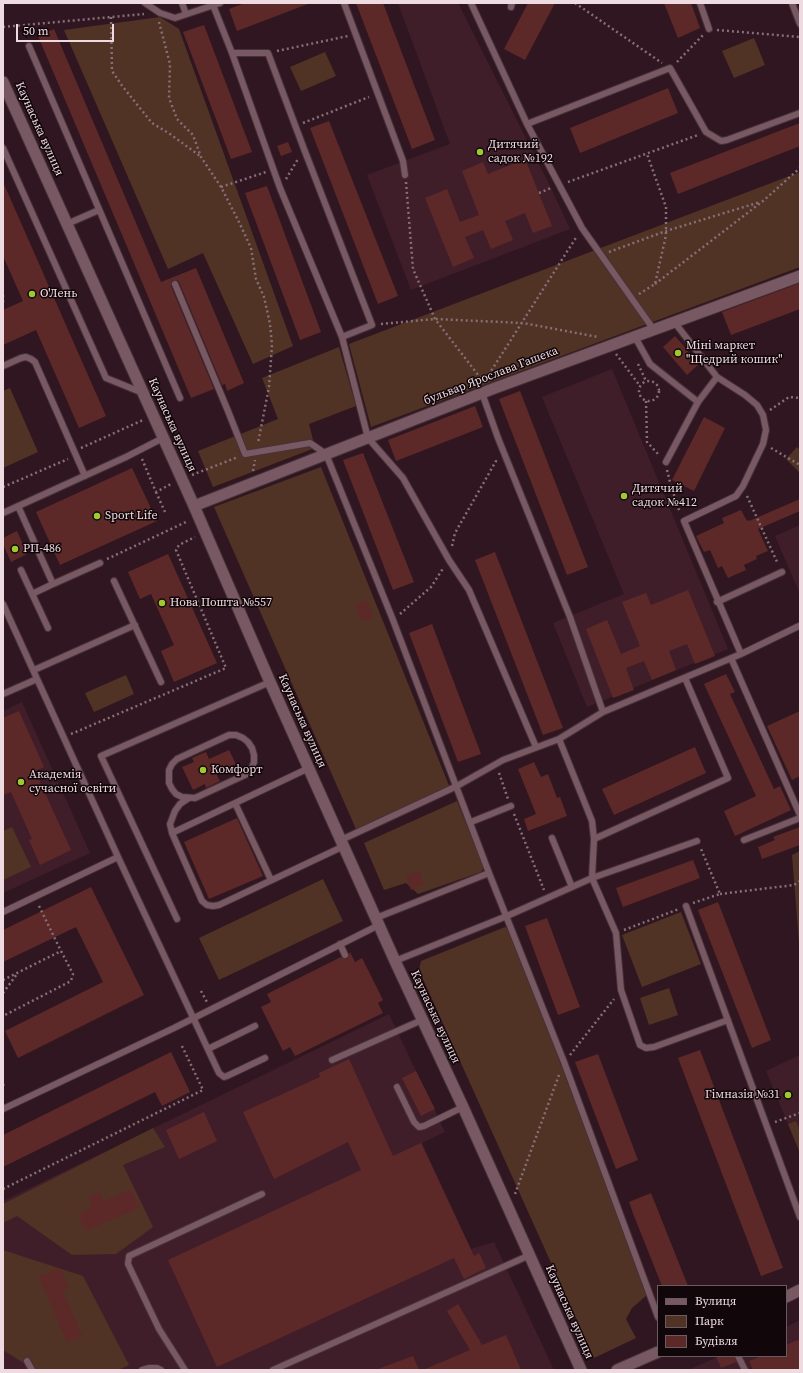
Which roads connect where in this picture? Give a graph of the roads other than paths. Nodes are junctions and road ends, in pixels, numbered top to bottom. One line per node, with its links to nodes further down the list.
1 (145, 3): 9 (lane)
2 (182, 3): 9 (lane)
3 (220, 3): 8 (lane)
4 (344, 3): 18 (lane)
5 (471, 3): 16 (lane)
6 (700, 3): 11 (lane)
7 (792, 3): 10 (lane)
8 (213, 5): 9 (lane); 13 (lane)
9 (186, 14)
10 (800, 24)
11 (709, 29)
12 (29, 46): 19 (lane)
13 (232, 53): 26 (lane); 26 (lane)
14 (3, 82): 20 (street, Каунаська вулиця)
15 (800, 113): 16 (lane)
16 (526, 124): 24 (lane)
17 (3, 148): 29 (lane)
18 (405, 175)
19 (99, 210): 20 (lane); 31 (lane)
20 (67, 224): 29 (street, Каунаська вулиця)
21 (800, 276): 23 (street, бульвар Ярослава Гашека)
22 (175, 284): 35 (lane)
23 (675, 323): 24 (street, бульвар Ярослава Гашека); 28 (lane)
24 (654, 330): 25 (street, бульвар Ярослава Гашека)
25 (635, 336): 30 (street, бульвар Ярослава Гашека); 32 (lane)
26 (342, 337): 34 (lane)
27 (3, 366): 37 (lane)
28 (716, 377): 32 (lane); 47 (lane)
29 (143, 393): 33 (street, Каунаська вулиця)
30 (482, 393): 34 (street, бульвар Ярослава Гашека); 60 (lane)
31 (180, 398)
32 (698, 402): 36 (lane)
33 (163, 438): 37 (lane); 39 (street, Каунаська вулиця)
34 (368, 438): 35 (street, бульвар Ярослава Гашека); 62 (lane)
35 (326, 454): 39 (street, бульвар Ярослава Гашека); 64 (lane)
36 (666, 462)
37 (85, 476): 38 (lane)
38 (18, 506): 40 (lane); 45 (lane)
39 (194, 506): 58 (street, Каунаська вулиця)
40 (3, 513)
41 (100, 563): 45 (lane)
42 (21, 570): 46 (lane)
43 (782, 572): 47 (lane)
44 (114, 581): 49 (lane)
45 (53, 584): 46 (lane)
46 (32, 594): 51 (lane)
47 (717, 602): 52 (lane)
48 (3, 604): 54 (lane)
49 (135, 625): 54 (lane); 57 (lane)
50 (798, 626): 52 (lane)
51 (48, 628)
52 (741, 654): 53 (lane)
53 (731, 658): 55 (lane); 68 (lane)
54 (34, 670): 56 (lane)
55 (685, 678): 60 (lane); 73 (lane)
56 (37, 679): 59 (lane); 77 (lane)
57 (161, 682)
58 (270, 682): 63 (street, Каунаська вулиця); 85 (lane)
59 (3, 694)
60 (603, 712): 61 (lane)
61 (559, 739): 62 (lane); 73 (lane)
62 (536, 747): 64 (lane)
63 (309, 768): 66 (lane); 76 (street, Каунаська вулиця)
64 (457, 786): 70 (lane); 76 (lane)
65 (189, 798): 65 (lane); 71 (lane)
66 (235, 803): 71 (lane); 80 (lane)
67 (511, 806): 70 (lane)
68 (800, 815)
69 (800, 818): 74 (lane)
70 (471, 822): 78 (lane)
71 (172, 833): 80 (lane)
72 (552, 838): 81 (lane)
73 (594, 839): 79 (lane)
74 (744, 840)
75 (697, 841): 79 (lane)
76 (343, 843): 80 (lane); 86 (street, Каунаська вулиця)
77 (118, 857): 83 (lane); 90 (lane)
78 (489, 872): 84 (lane); 86 (lane)
79 (592, 878): 81 (lane); 92 (lane)
80 (271, 880)
81 (572, 887): 84 (lane)
82 (686, 906): 92 (lane)
83 (3, 912)
84 (507, 916): 89 (lane); 105 (lane)
85 (177, 919)
86 (377, 922): 87 (lane); 89 (street, Каунаська вулиця)
87 (340, 944): 88 (lane); 90 (lane)
88 (345, 955)
89 (395, 960): 91 (street, Каунаська вулиця)
90 (193, 1018): 94 (lane); 99 (lane)
91 (422, 1020): 96 (lane); 98 (street, Каунаська вулиця)
92 (728, 1020): 101 (lane)
93 (255, 1026): 94 (lane)
94 (208, 1049): 95 (lane)
95 (265, 1058)
96 (332, 1060)
97 (396, 1087): 98 (lane)
98 (463, 1107): 102 (street, Каунаська вулиця)
99 (3, 1109)
100 (262, 1194): 112 (lane)
101 (800, 1217)
102 (530, 1255): 113 (lane); 114 (street, Каунаська вулиця)
103 (800, 1290): 104 (street)
104 (787, 1296)
105 (657, 1314)
106 (657, 1352): 115 (street)
107 (738, 1357): 116 (lane)
108 (27, 1361): 109 (lane)
109 (32, 1370)
110 (142, 1370): 111 (lane)
111 (161, 1370)
112 (185, 1370)
113 (273, 1370)
114 (581, 1370)
115 (617, 1370)
116 (745, 1370)

